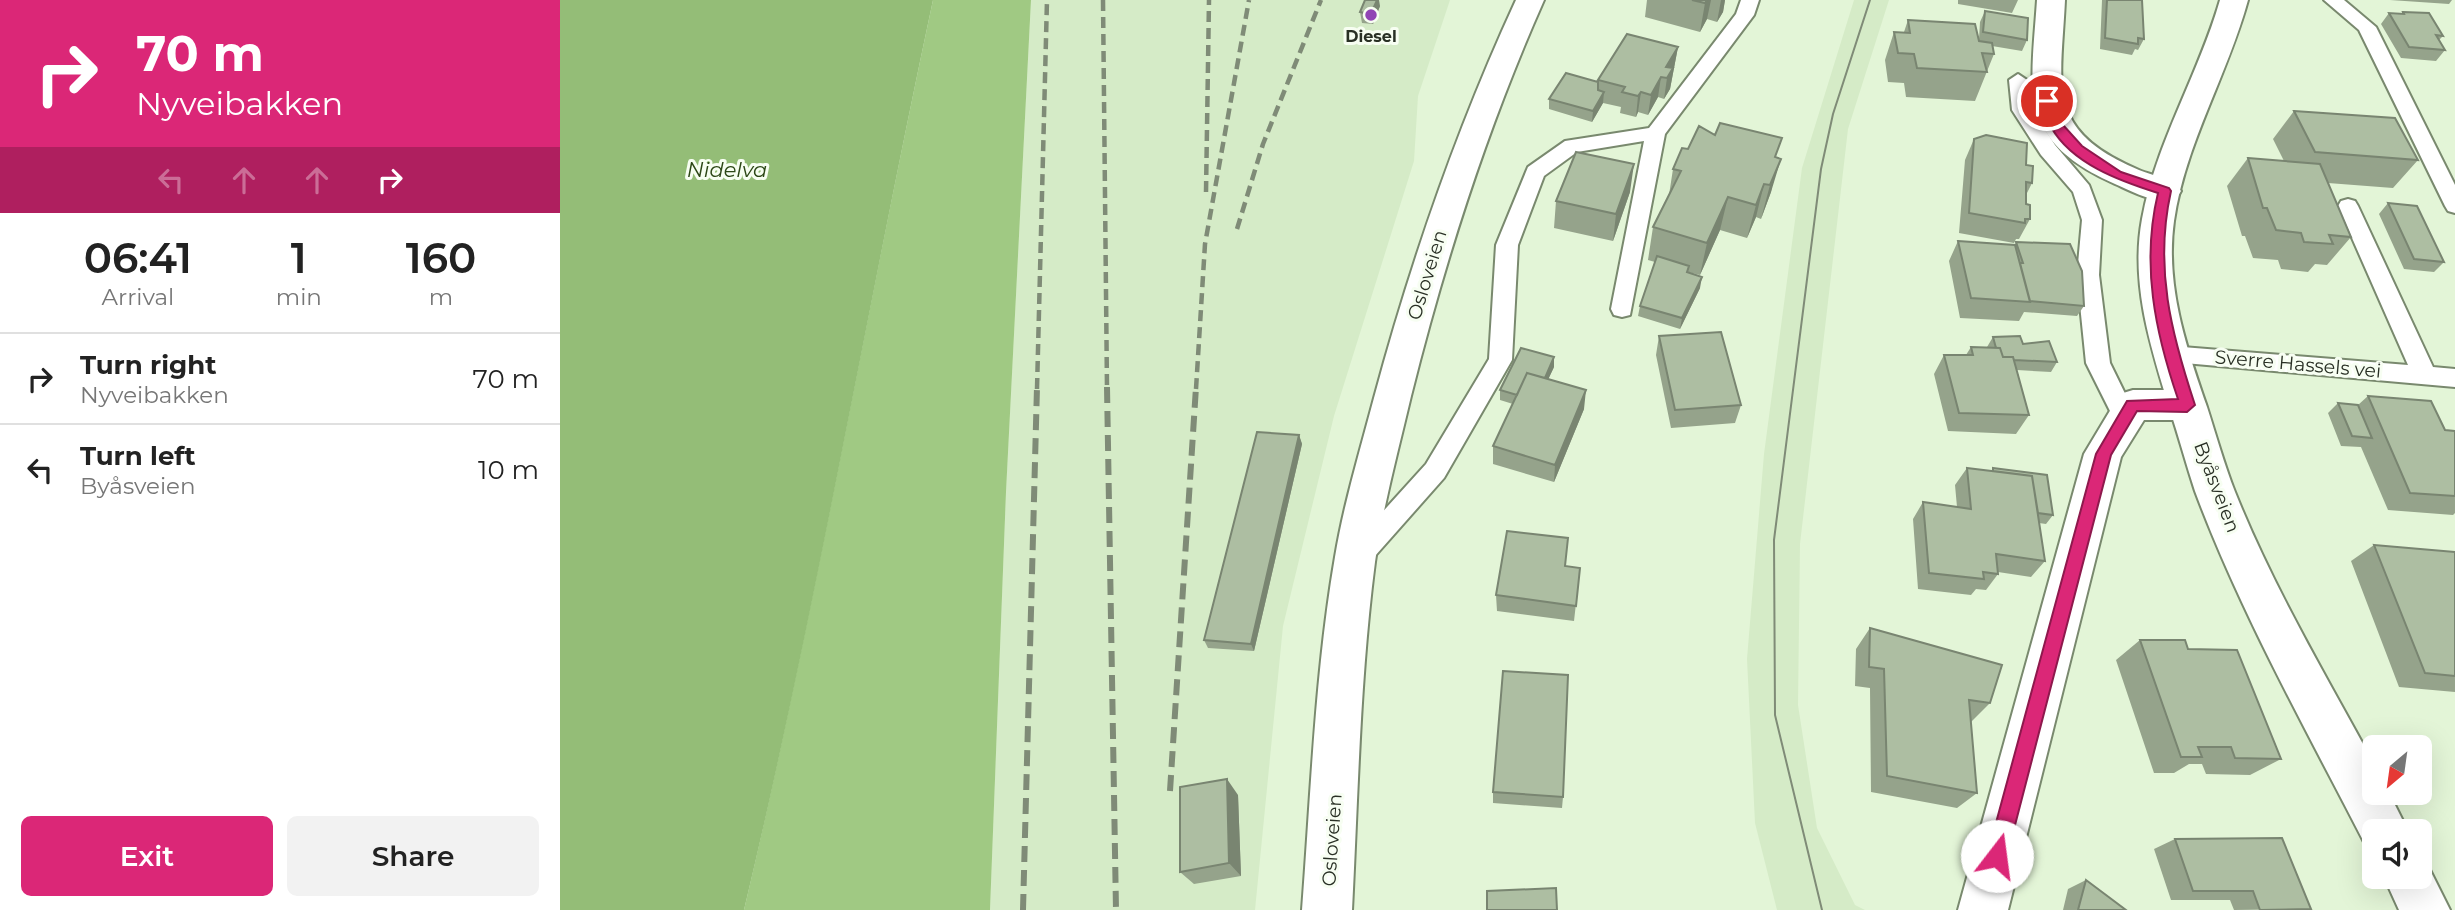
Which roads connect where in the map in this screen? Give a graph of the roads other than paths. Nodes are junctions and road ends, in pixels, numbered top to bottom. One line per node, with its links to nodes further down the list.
1 (1530, 0): 17 (street, Osloveien)
2 (1750, 0): 7 (lane)
3 (2051, 0): 8 (street)
4 (2234, 0): 8 (street, Byåsveien)
5 (2333, 0): 10 (lane)
6 (2018, 80): 16 (lane)
7 (1655, 133): 11 (lane); 17 (lane)
8 (2165, 191): 12 (street, Byåsveien)
9 (2348, 206): 13 (lane)
10 (2455, 206)
11 (1622, 309)
12 (2170, 355): 13 (lane, Sverre Hassels vei); 15 (street, Byåsveien)
13 (2425, 374): 14 (lane, Sverre Hassels vei)
14 (2455, 378)
15 (2187, 405): 16 (street); 18 (street, Byåsveien)
16 (2125, 418): 21 (street)
17 (1355, 560): 20 (street, Osloveien)
18 (2378, 819)
19 (2414, 889): 22 (street)
20 (1327, 910)
21 (1983, 910)
22 (2425, 910)

